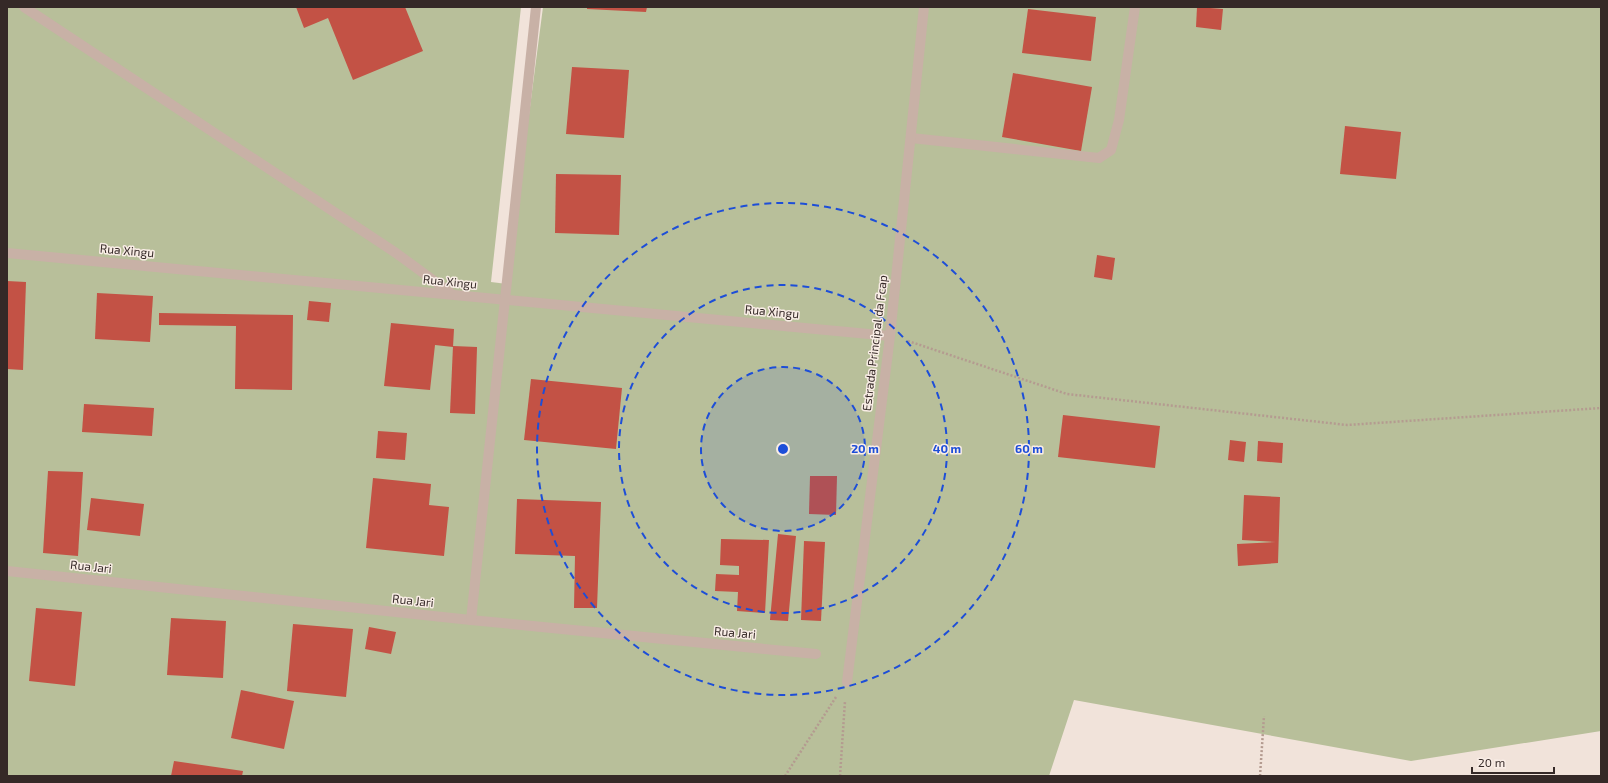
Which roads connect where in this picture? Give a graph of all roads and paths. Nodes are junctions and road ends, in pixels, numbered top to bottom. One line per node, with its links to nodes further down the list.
1 (24, 7): 7 (street)
2 (536, 7): 8 (street)
3 (924, 7): 5 (street, Estrada Principal da Fcap)
4 (1135, 7): 5 (street)
5 (911, 138): 9 (street, Estrada Principal da Fcap)
6 (7, 253): 7 (street, Rua Xingu)
7 (453, 295): 8 (street, Rua Xingu)
8 (506, 301): 9 (street, Rua Xingu); 12 (street)
9 (890, 336): 10 (path); 14 (street, Estrada Principal da Fcap)
10 (1601, 408)
11 (7, 572): 12 (street, Rua Jari)
12 (471, 620): 13 (street, Rua Jari)
13 (816, 654)
14 (846, 682): 16 (path); 17 (path)
15 (1264, 716): 18 (path)
16 (785, 776)
17 (840, 776)
18 (1260, 776)

